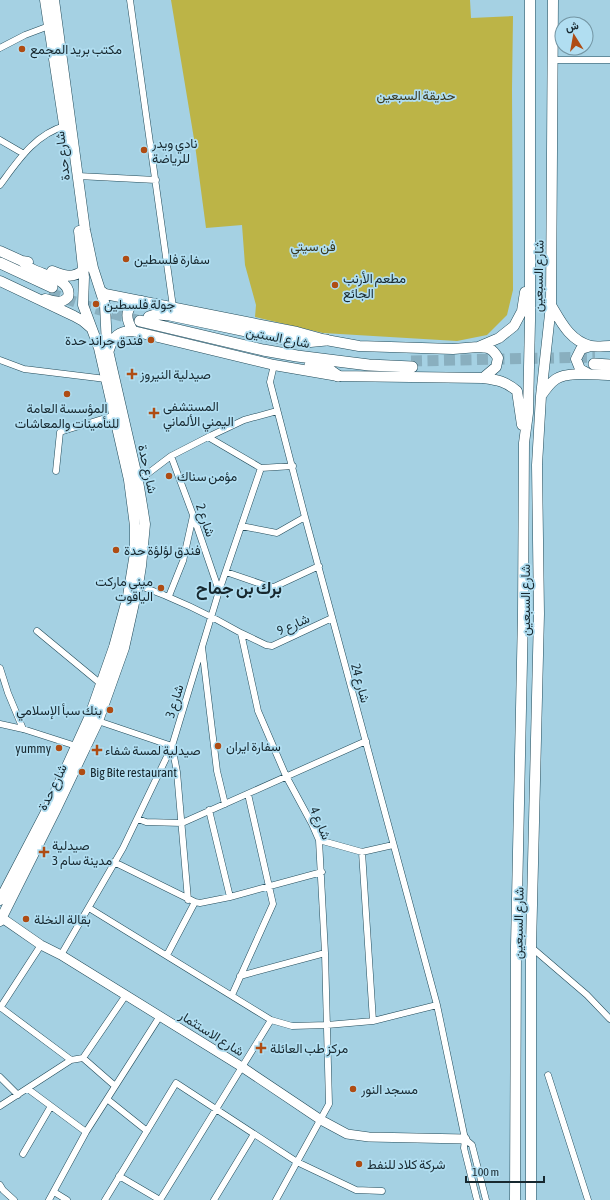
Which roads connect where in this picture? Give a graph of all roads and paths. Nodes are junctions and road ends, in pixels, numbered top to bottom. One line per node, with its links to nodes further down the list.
1 (45, 0): 6 (main road, شارع حدة)
2 (54, 0): 13 (main road, شارع حدة)
3 (130, 0): 14 (street)
4 (530, 0): 19 (main road, شارع السبعين)
5 (553, 0): 8 (main road, شارع السبعين)
6 (48, 26): 7 (street); 10 (main road, شارع حدة)
7 (0, 48)
8 (553, 60): 9 (street); 26 (main road, شارع السبعين)
9 (610, 60)
10 (65, 126): 12 (street); 20 (main road, شارع حدة)
11 (0, 140): 12 (street)
12 (24, 154): 15 (street)
13 (78, 176): 14 (street); 23 (main road, شارع حدة)
14 (156, 180): 27 (street)
15 (0, 185)
16 (0, 251): 17 (main road)
17 (22, 261): 20 (main road); 24 (main road)
18 (0, 263): 21 (highway)
19 (530, 267): 34 (main road); 50 (main road, شارع السبعين)
20 (84, 270): 29 (main road, شارع حدة)
21 (0, 271)
22 (0, 281): 24 (main road)
23 (101, 291): 25 (main road); 35 (main road, شارع حدة)
24 (33, 296): 29 (main road)
25 (142, 301): 27 (main road); 30 (main road)
26 (551, 305): 32 (main road); 46 (main road, شارع السبعين)
27 (173, 307): 31 (main road)
28 (145, 319): 31 (highway); 38 (highway, شارع الستين); 43 (highway)
29 (92, 329): 44 (main road, شارع حدة)
30 (133, 330): 35 (main road); 40 (main road)
31 (326, 340): 34 (main road)
32 (591, 346): 33 (main road); 41 (main road)
33 (610, 346)
34 (478, 347): 45 (main road)
35 (109, 352): 55 (main road, شارع حدة)
36 (610, 358): 39 (highway)
37 (0, 360): 44 (street)
38 (411, 364)
39 (610, 364)
40 (274, 366): 43 (main road); 47 (street, شارع 24)
41 (589, 374): 42 (main road); 46 (main road)
42 (610, 375)
43 (338, 376): 45 (main road)
44 (106, 378): 48 (main road, شارع حدة)
45 (482, 378): 50 (main road)
46 (541, 396): 64 (main road, شارع السبعين)
47 (277, 411): 49 (street); 52 (street, شارع 24)
48 (115, 415): 54 (street); 56 (main road, شارع حدة)
49 (208, 437): 51 (street); 53 (street)
50 (524, 443): 63 (main road, شارع السبعين)
51 (171, 456): 55 (street); 57 (street, شارع 2)
52 (293, 466): 53 (street); 58 (street, شارع 24)
53 (261, 468): 59 (street, شارع 3)
54 (56, 471)
55 (138, 481): 56 (main road, شارع حدة)
56 (138, 506): 62 (main road, شارع حدة); 75 (main road, شارع حدة)
57 (193, 514): 65 (street, شارع 2); 66 (street)
58 (305, 517): 59 (street); 60 (street, شارع 24)
59 (241, 526): 61 (street, شارع 3)
60 (319, 566): 61 (street); 70 (street, شارع 24)
61 (226, 572): 65 (street, شارع 3)
62 (138, 585): 66 (street); 76 (main road, شارع حدة)
63 (523, 585): 64 (main road); 67 (main road, شارع السبعين)
64 (539, 585): 68 (main road, شارع السبعين)
65 (219, 591): 69 (street, شارع 3)
66 (169, 596): 69 (street)
67 (523, 614): 68 (main road); 149 (main road, شارع السبعين)
68 (539, 614): 101 (main road, شارع السبعين)
69 (211, 616): 72 (street); 73 (street, شارع 3)
70 (332, 618): 72 (street, شارع 9); 79 (street, شارع 24)
71 (37, 631): 75 (street)
72 (241, 633): 82 (street, شارع 4)
73 (202, 645): 81 (street, شارع 3); 84 (street)
74 (0, 668): 78 (street)
75 (101, 684): 80 (main road, شارع حدة)
76 (98, 721): 81 (street); 99 (main road, شارع حدة)
77 (0, 724): 78 (street)
78 (23, 729): 80 (street)
79 (366, 741): 82 (street); 89 (street, شارع 24)
80 (76, 746): 95 (main road, شارع حدة)
81 (172, 746): 86 (street, شارع 3); 87 (street)
82 (286, 776): 83 (street); 88 (street, شارع 4)
83 (248, 794): 84 (street); 93 (street)
84 (225, 804): 85 (street)
85 (209, 810): 87 (street); 94 (street)
86 (138, 820): 87 (street); 91 (street, شارع 3)
87 (182, 823): 96 (street)
88 (319, 840): 90 (street); 92 (street, شارع 4)
89 (393, 844): 90 (street); 108 (street, شارع 24)
90 (362, 852): 113 (street)
91 (114, 862): 96 (street); 98 (street, شارع 3)
92 (322, 872): 93 (street); 102 (street, شارع 4)
93 (270, 886): 94 (street); 105 (street)
94 (230, 897): 97 (street)
95 (0, 900)
96 (188, 900): 97 (street)
97 (195, 902): 104 (street)
98 (89, 908): 103 (street, شارع 3); 104 (street)
99 (1, 920): 100 (street, شارع الاستثمار)
100 (41, 945): 103 (street, شارع الاستثمار); 109 (street)
101 (531, 947): 111 (street); 150 (main road, شارع السبعين)
102 (325, 953): 105 (street); 114 (street, شارع 4)
103 (61, 955): 106 (street, شارع الاستثمار)
104 (167, 955): 107 (street)
105 (240, 976): 107 (street)
106 (126, 995): 110 (street, شارع الاستثمار); 115 (street)
107 (232, 995): 112 (street)
108 (437, 1005): 113 (street); 131 (street, شارع 24)
109 (0, 1008): 116 (street)
110 (160, 1016): 117 (street, شارع الاستثمار); 120 (street)
111 (610, 1019)
112 (271, 1020): 114 (street); 117 (street)
113 (373, 1021): 114 (street)
114 (328, 1025): 127 (street, شارع 4)
115 (83, 1058): 116 (street); 120 (street)
116 (71, 1060): 121 (street)
117 (242, 1067): 126 (street); 127 (street, شارع الاستثمار)
118 (548, 1075): 151 (street)
119 (0, 1076): 122 (street)
120 (115, 1086): 123 (street)
121 (28, 1089): 122 (street); 125 (street)
122 (18, 1095): 124 (street)
123 (107, 1099): 128 (street); 129 (street)
124 (0, 1106)
125 (51, 1106): 129 (street); 132 (street)
126 (216, 1109): 128 (street); 130 (street); 144 (street)
127 (321, 1120): 131 (street, شارع الاستثمار); 133 (street, شارع 4)
128 (147, 1131): 134 (street)
129 (86, 1132): 139 (street)
130 (254, 1134): 133 (street); 145 (street)
131 (465, 1139): 135 (street); 136 (street)
132 (23, 1154)
133 (297, 1162): 138 (street); 146 (street, شارع 4)
134 (119, 1176): 143 (street); 144 (street)
135 (481, 1180): 136 (street); 148 (street)
136 (472, 1181): 147 (street)
137 (1, 1189): 140 (street)
138 (382, 1191)
139 (54, 1192): 141 (street); 142 (street)
140 (14, 1200)
141 (49, 1200)
142 (67, 1200)
143 (105, 1200)
144 (160, 1200)
145 (214, 1200)
146 (276, 1200)
147 (477, 1200)
148 (486, 1200)
149 (515, 1200)
150 (531, 1200)
151 (588, 1200)

